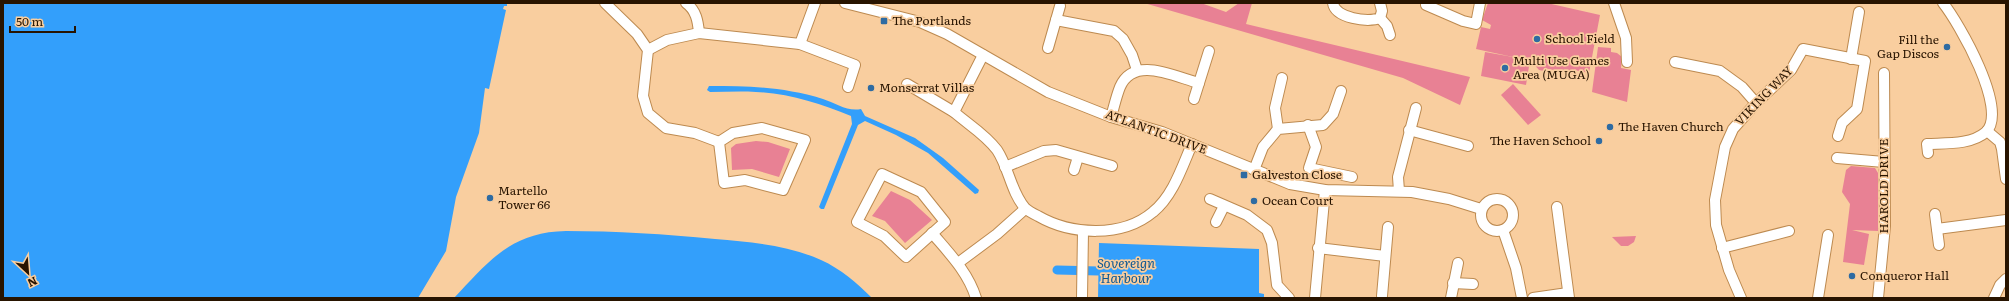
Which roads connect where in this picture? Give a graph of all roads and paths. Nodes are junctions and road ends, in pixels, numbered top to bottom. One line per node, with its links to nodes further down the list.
1 (605, 3): 20 (street)
2 (686, 3): 16 (street)
3 (815, 3): 18 (street)
4 (845, 3): 12 (street, ATLANTIC DRIVE)
5 (1333, 3): 14 (street)
6 (1380, 3): 14 (street)
7 (1480, 3): 10 (street)
8 (1614, 3): 24 (street)
9 (1943, 3): 41 (street)
10 (1426, 5)
11 (1060, 6): 15 (street)
12 (879, 7): 22 (street, ATLANTIC DRIVE)
13 (1859, 12): 23 (street)
14 (1380, 18): 17 (street)
15 (1056, 20): 19 (street); 26 (street)
16 (699, 33): 18 (street); 20 (street)
17 (1390, 35)
18 (800, 44): 31 (street)
19 (1048, 48)
20 (648, 50): 43 (street)
21 (1210, 51): 29 (street)
22 (983, 55): 36 (street); 37 (street, ATLANTIC DRIVE)
23 (1851, 59): 34 (street, VIKING WAY); 42 (street, VIKING WAY)
24 (1627, 62)
25 (1675, 62): 34 (street)
26 (1137, 70): 29 (street); 37 (street)
27 (1884, 73): 49 (street, HAROLD DRIVE)
28 (1282, 78): 39 (street)
29 (1199, 83): 33 (street)
30 (907, 84): 36 (street)
31 (848, 87)
32 (1341, 92): 38 (street)
33 (1194, 99)
34 (1756, 103): 75 (street, VIKING WAY)
35 (1416, 108): 40 (street)
36 (954, 112): 51 (street)
37 (1111, 117): 44 (street, ATLANTIC DRIVE)
38 (1308, 125): 39 (street); 54 (street)
39 (1278, 129): 53 (street)
40 (1409, 130): 45 (street); 57 (street)
41 (1987, 131): 46 (street); 55 (street)
42 (1838, 136)
43 (719, 142): 43 (street)
44 (1192, 144): 53 (street, ATLANTIC DRIVE); 69 (street)
45 (1468, 146)
46 (1928, 153)
47 (1078, 157): 50 (street); 51 (street); 52 (street)
48 (1837, 158): 49 (street)
49 (1884, 162): 94 (street, HAROLD DRIVE)
50 (1112, 166)
51 (1005, 167): 61 (street)
52 (1074, 170)
53 (1254, 170): 56 (street, ATLANTIC DRIVE)
54 (1352, 177)
55 (2006, 179)
56 (1325, 190): 57 (street, ATLANTIC DRIVE); 74 (street)
57 (1399, 191): 62 (street, ATLANTIC DRIVE)
58 (1210, 200): 59 (street)
59 (1224, 206): 65 (street); 86 (street)
60 (1557, 207): 82 (street)
61 (1025, 209): 69 (street); 77 (street)
62 (1481, 209): 68 (street); 68 (street)
63 (1935, 214): 67 (street)
64 (2006, 220): 67 (street)
65 (1216, 222)
66 (1388, 227): 76 (street)
67 (1937, 229): 73 (street)
68 (1503, 230): 90 (street)
69 (1083, 231): 85 (street)
70 (1789, 231): 75 (street)
71 (932, 233): 71 (street); 77 (street)
72 (1828, 235): 93 (street)
73 (1939, 245)
74 (1318, 248): 76 (street); 88 (street)
75 (1722, 248): 92 (street, VIKING WAY)
76 (1385, 256): 83 (street)
77 (958, 263): 84 (street)
78 (1458, 263): 80 (street)
79 (2006, 279): 95 (street)
80 (1453, 283): 81 (street); 89 (street)
81 (1473, 284)
82 (1569, 295): 91 (street)
83 (1382, 296)
84 (976, 298)
85 (1082, 298)
86 (1289, 298)
87 (1310, 298): 88 (street)
88 (1315, 298)
89 (1451, 298)
90 (1522, 298)
91 (1533, 298)
92 (1740, 298)
93 (1818, 298)
94 (1878, 298)
95 (1994, 298)

